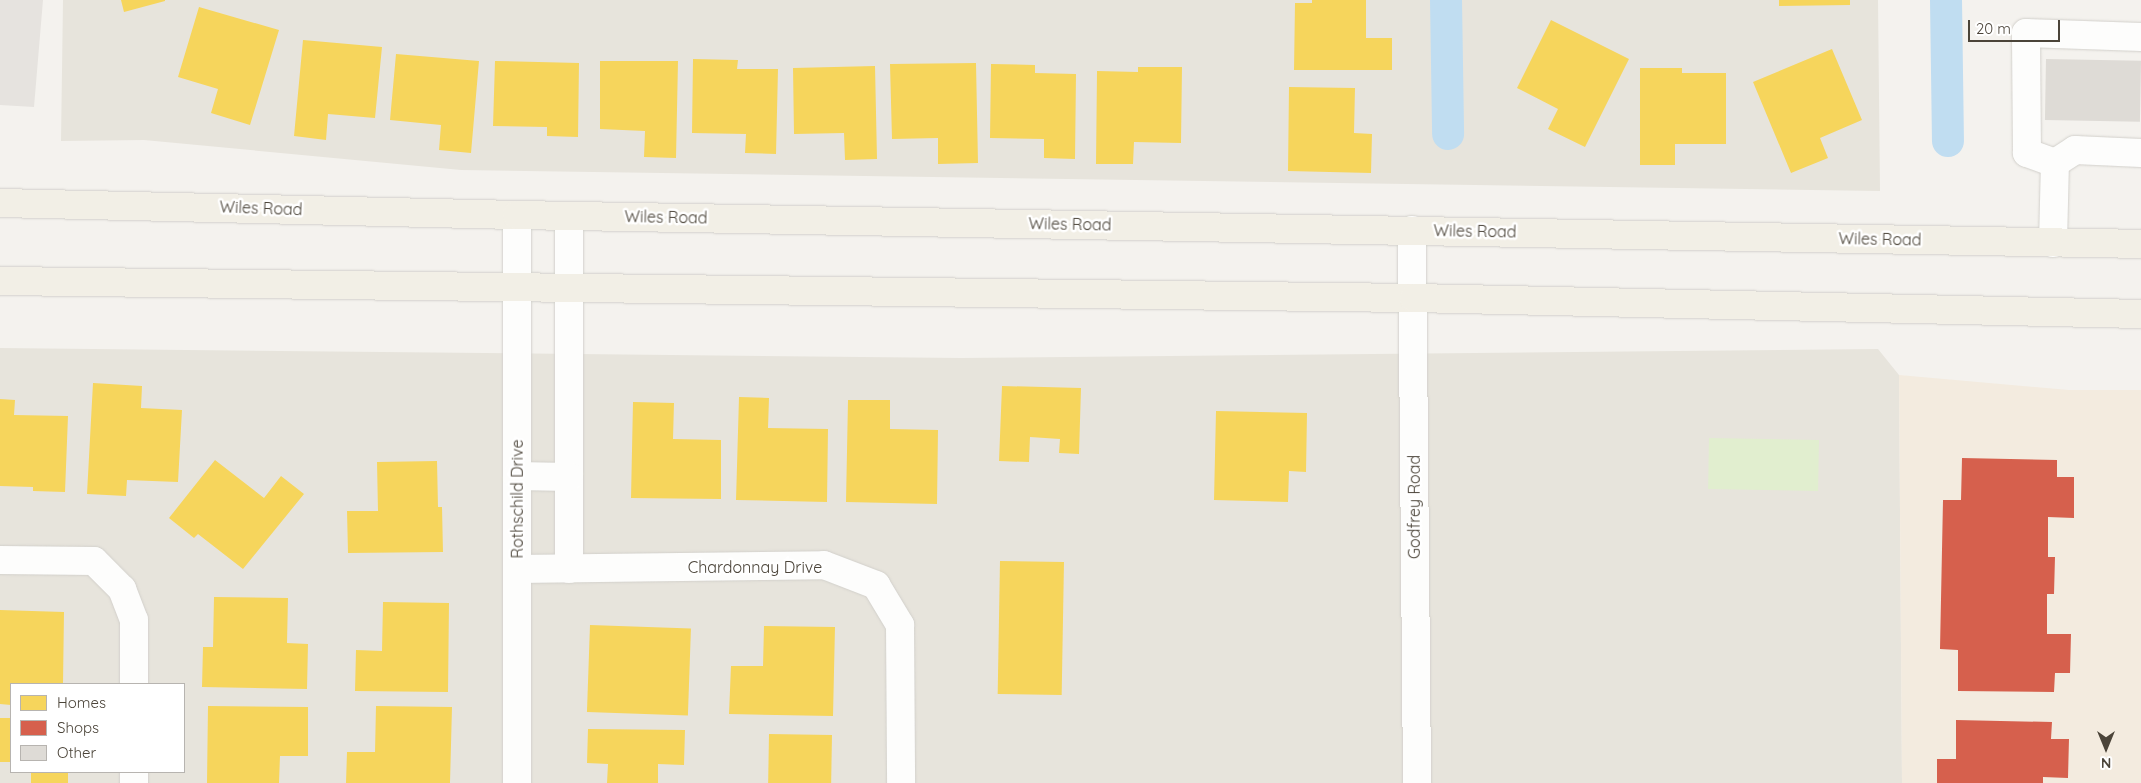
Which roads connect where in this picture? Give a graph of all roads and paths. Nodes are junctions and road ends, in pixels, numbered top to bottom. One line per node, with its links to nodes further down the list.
1 (2141, 37): 3 (street)
2 (2141, 153): 3 (street)
3 (2055, 163): 8 (street)
4 (0, 203): 5 (main road, Wiles Road)
5 (517, 215): 6 (main road, Wiles Road); 11 (street, Rothschild Drive)
6 (569, 216): 7 (main road, Wiles Road); 12 (street)
7 (1412, 230): 8 (main road, Wiles Road); 13 (street, Godfrey Road)
8 (2053, 243): 9 (main road, Wiles Road)
9 (2141, 244)
10 (0, 281): 11 (main road)
11 (517, 288): 12 (main road); 15 (street, Rothschild Drive)
12 (569, 288): 13 (main road); 16 (street)
13 (1414, 298): 14 (main road); 23 (street, Godfrey Road)
14 (2141, 314)
15 (517, 476): 16 (street); 18 (street, Rothschild Drive)
16 (569, 477): 19 (street)
17 (0, 560): 20 (street)
18 (517, 569): 19 (street, Chardonnay Drive); 21 (street, Rothschild Drive)
19 (569, 569): 22 (street, Chardonnay Drive)
20 (134, 683)
21 (517, 783)
22 (901, 783)
23 (1417, 783)

